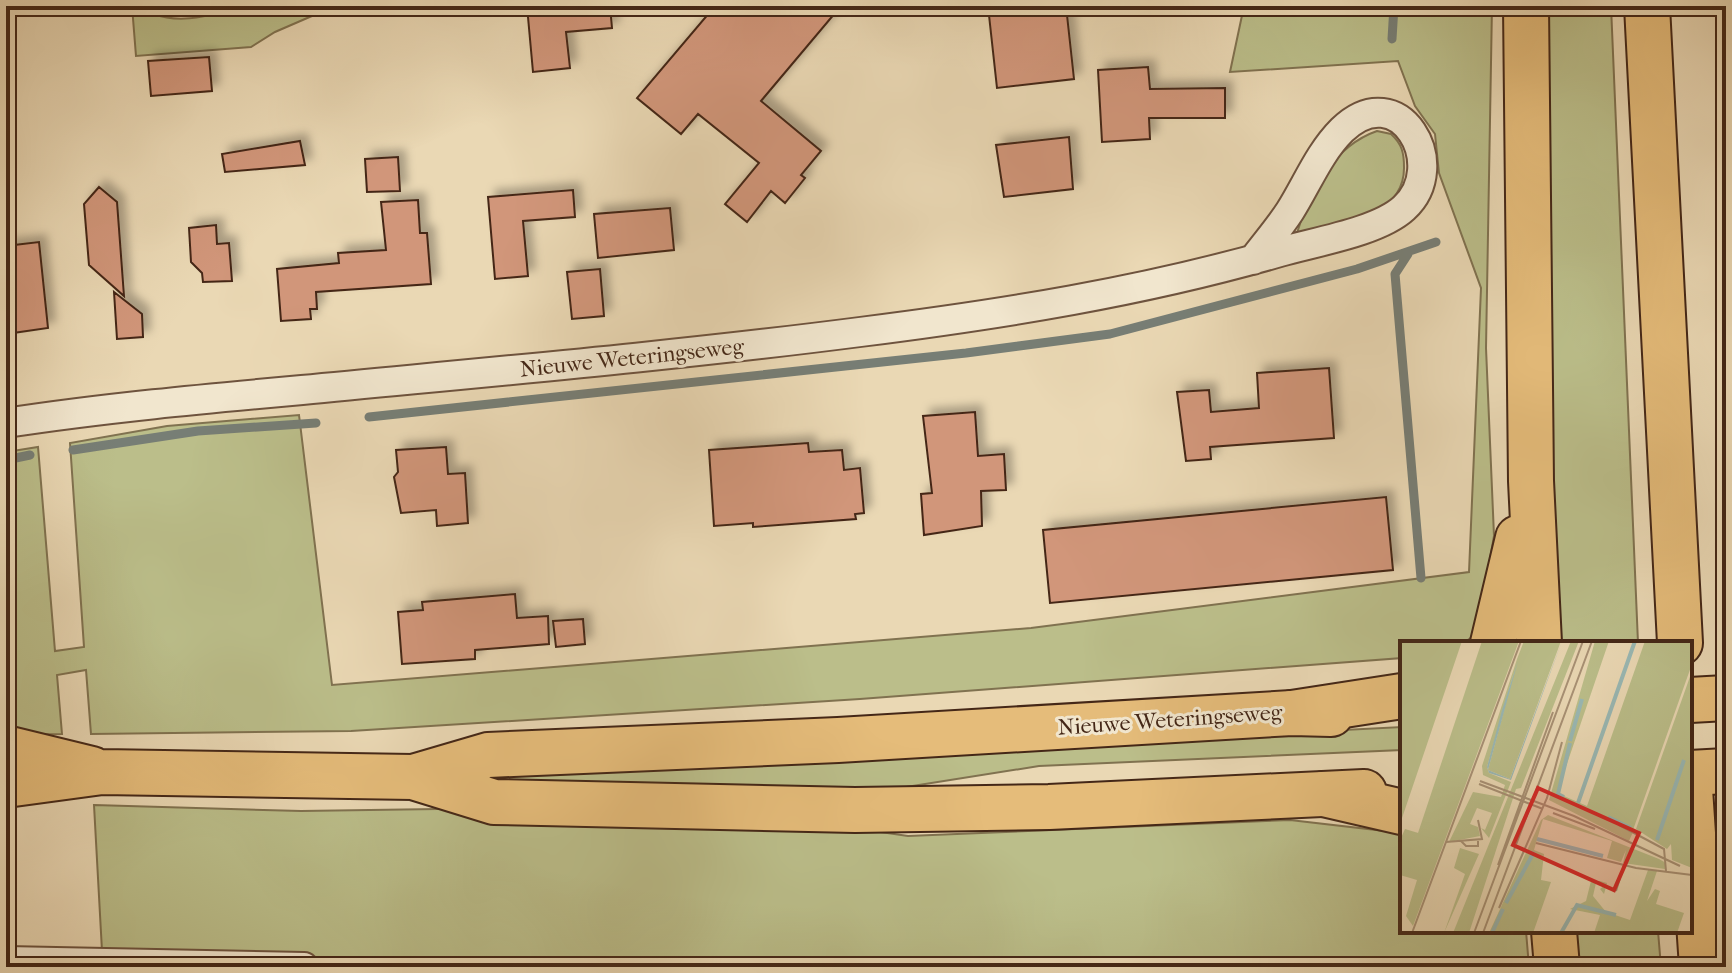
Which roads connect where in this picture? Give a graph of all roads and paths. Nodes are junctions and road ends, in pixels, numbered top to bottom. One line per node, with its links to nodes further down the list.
1 (1526, 6): 5 (main road)
2 (1647, 6): 8 (main road)
3 (1253, 260): 3 (street, Nieuwe Weteringseweg); 4 (street, Nieuwe Weteringseweg)
4 (6, 423)
5 (1531, 481): 6 (main road); 7 (main road)
6 (1493, 641)
7 (1539, 641)
8 (1680, 641)
9 (1400, 696): 12 (main road)
10 (1726, 698): 11 (main road)
11 (1692, 700)
12 (1292, 713): 13 (main road, Nieuwe Weteringseweg); 18 (main road, Nieuwe Weteringseweg)
13 (1400, 716)
14 (6, 748): 16 (main road, Nieuwe Weteringseweg)
15 (1726, 771): 17 (main road)
16 (102, 772): 18 (main road, Nieuwe Weteringseweg); 19 (main road, Nieuwe Weteringseweg)
17 (1692, 773)
18 (413, 777): 21 (main road, Nieuwe Weteringseweg)
19 (6, 785)
20 (1400, 790): 21 (main road, Nieuwe Weteringseweg)
21 (1324, 794): 22 (main road)
22 (1400, 812)
23 (1692, 819): 26 (main road)
24 (6, 961): 25 (street)
25 (304, 967)
26 (1702, 967)

